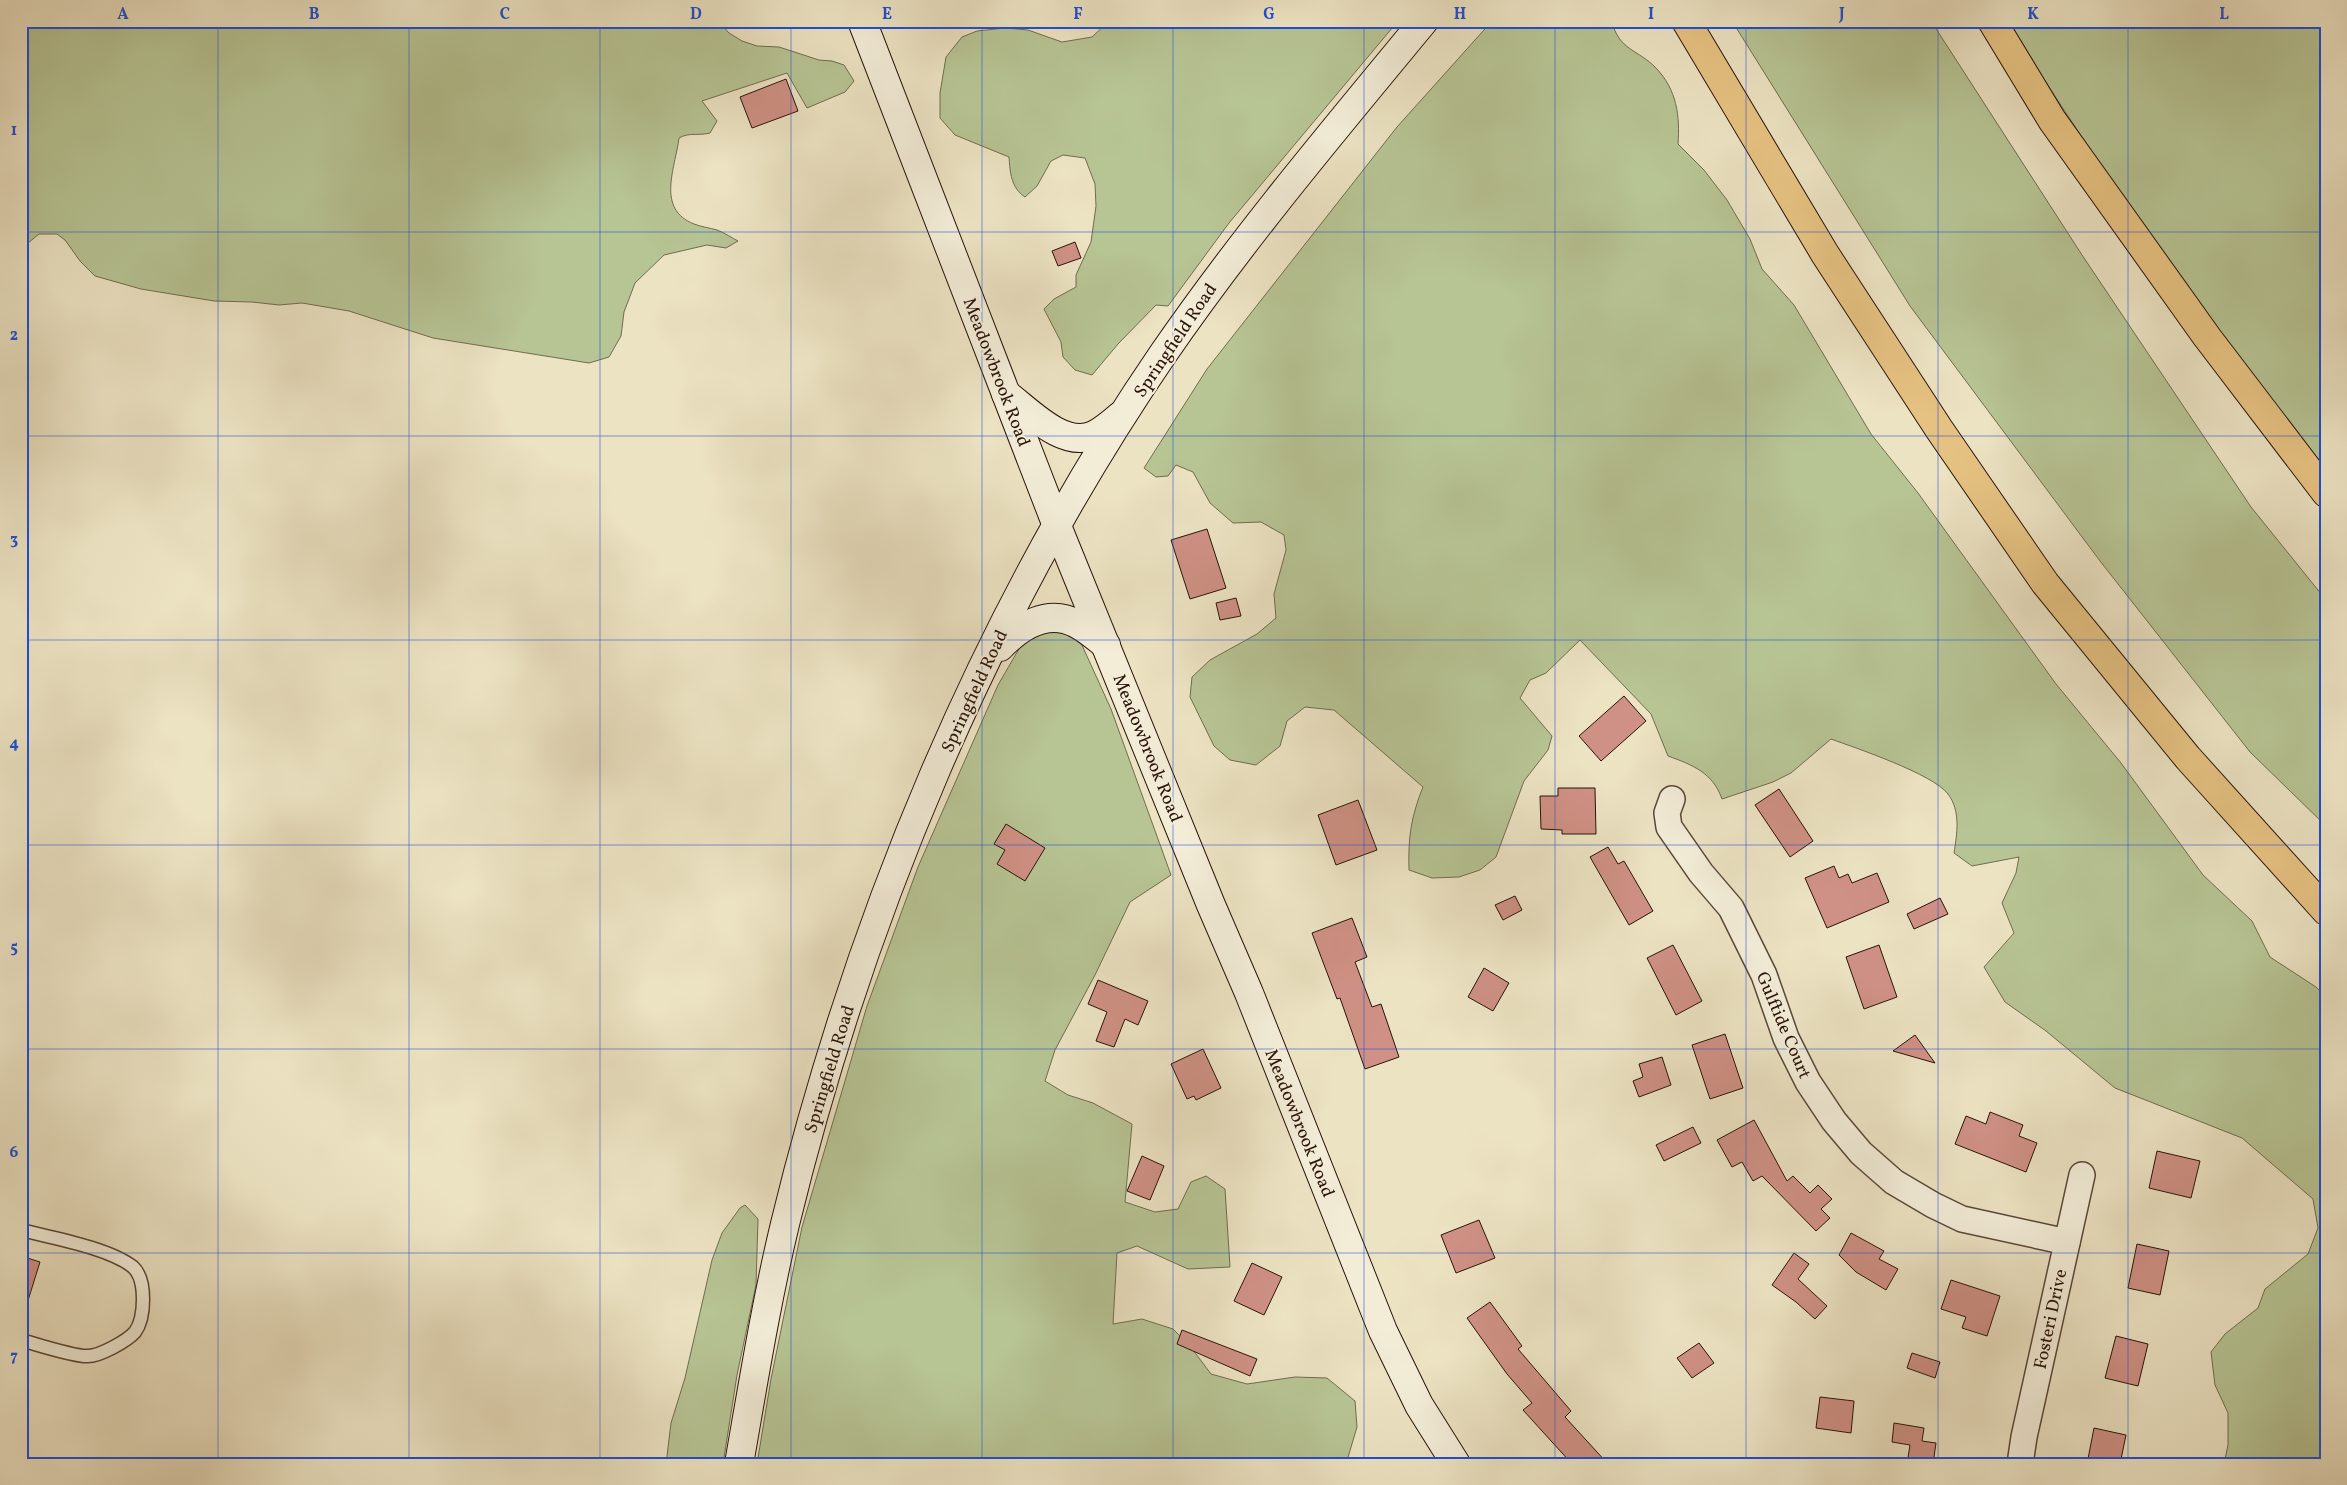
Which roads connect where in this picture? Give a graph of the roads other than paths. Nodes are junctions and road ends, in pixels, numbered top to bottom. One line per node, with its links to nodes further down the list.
1 (862, 21): 5 (main road, Meadowbrook Road)
2 (1424, 21): 6 (main road, Springfield Road)
3 (1686, 21): 12 (highway)
4 (1992, 21): 7 (highway)
5 (1006, 394): 6 (main road); 8 (main road, Meadowbrook Road)
6 (1129, 409): 8 (main road, Springfield Road)
7 (2326, 493)
8 (1057, 526): 9 (main road, Meadowbrook Road); 10 (main road, Springfield Road)
9 (1106, 645): 10 (main road); 18 (main road, Meadowbrook Road)
10 (987, 660): 17 (main road, Springfield Road)
11 (1672, 799): 15 (street, Gulftide Court)
12 (2326, 911)
13 (2082, 1175): 15 (street, Fosteri Drive)
14 (21, 1230): 16 (lane)
15 (2067, 1242): 19 (street, Fosteri Drive)
16 (21, 1340)
17 (739, 1464)
18 (1456, 1464)
19 (2020, 1464)

